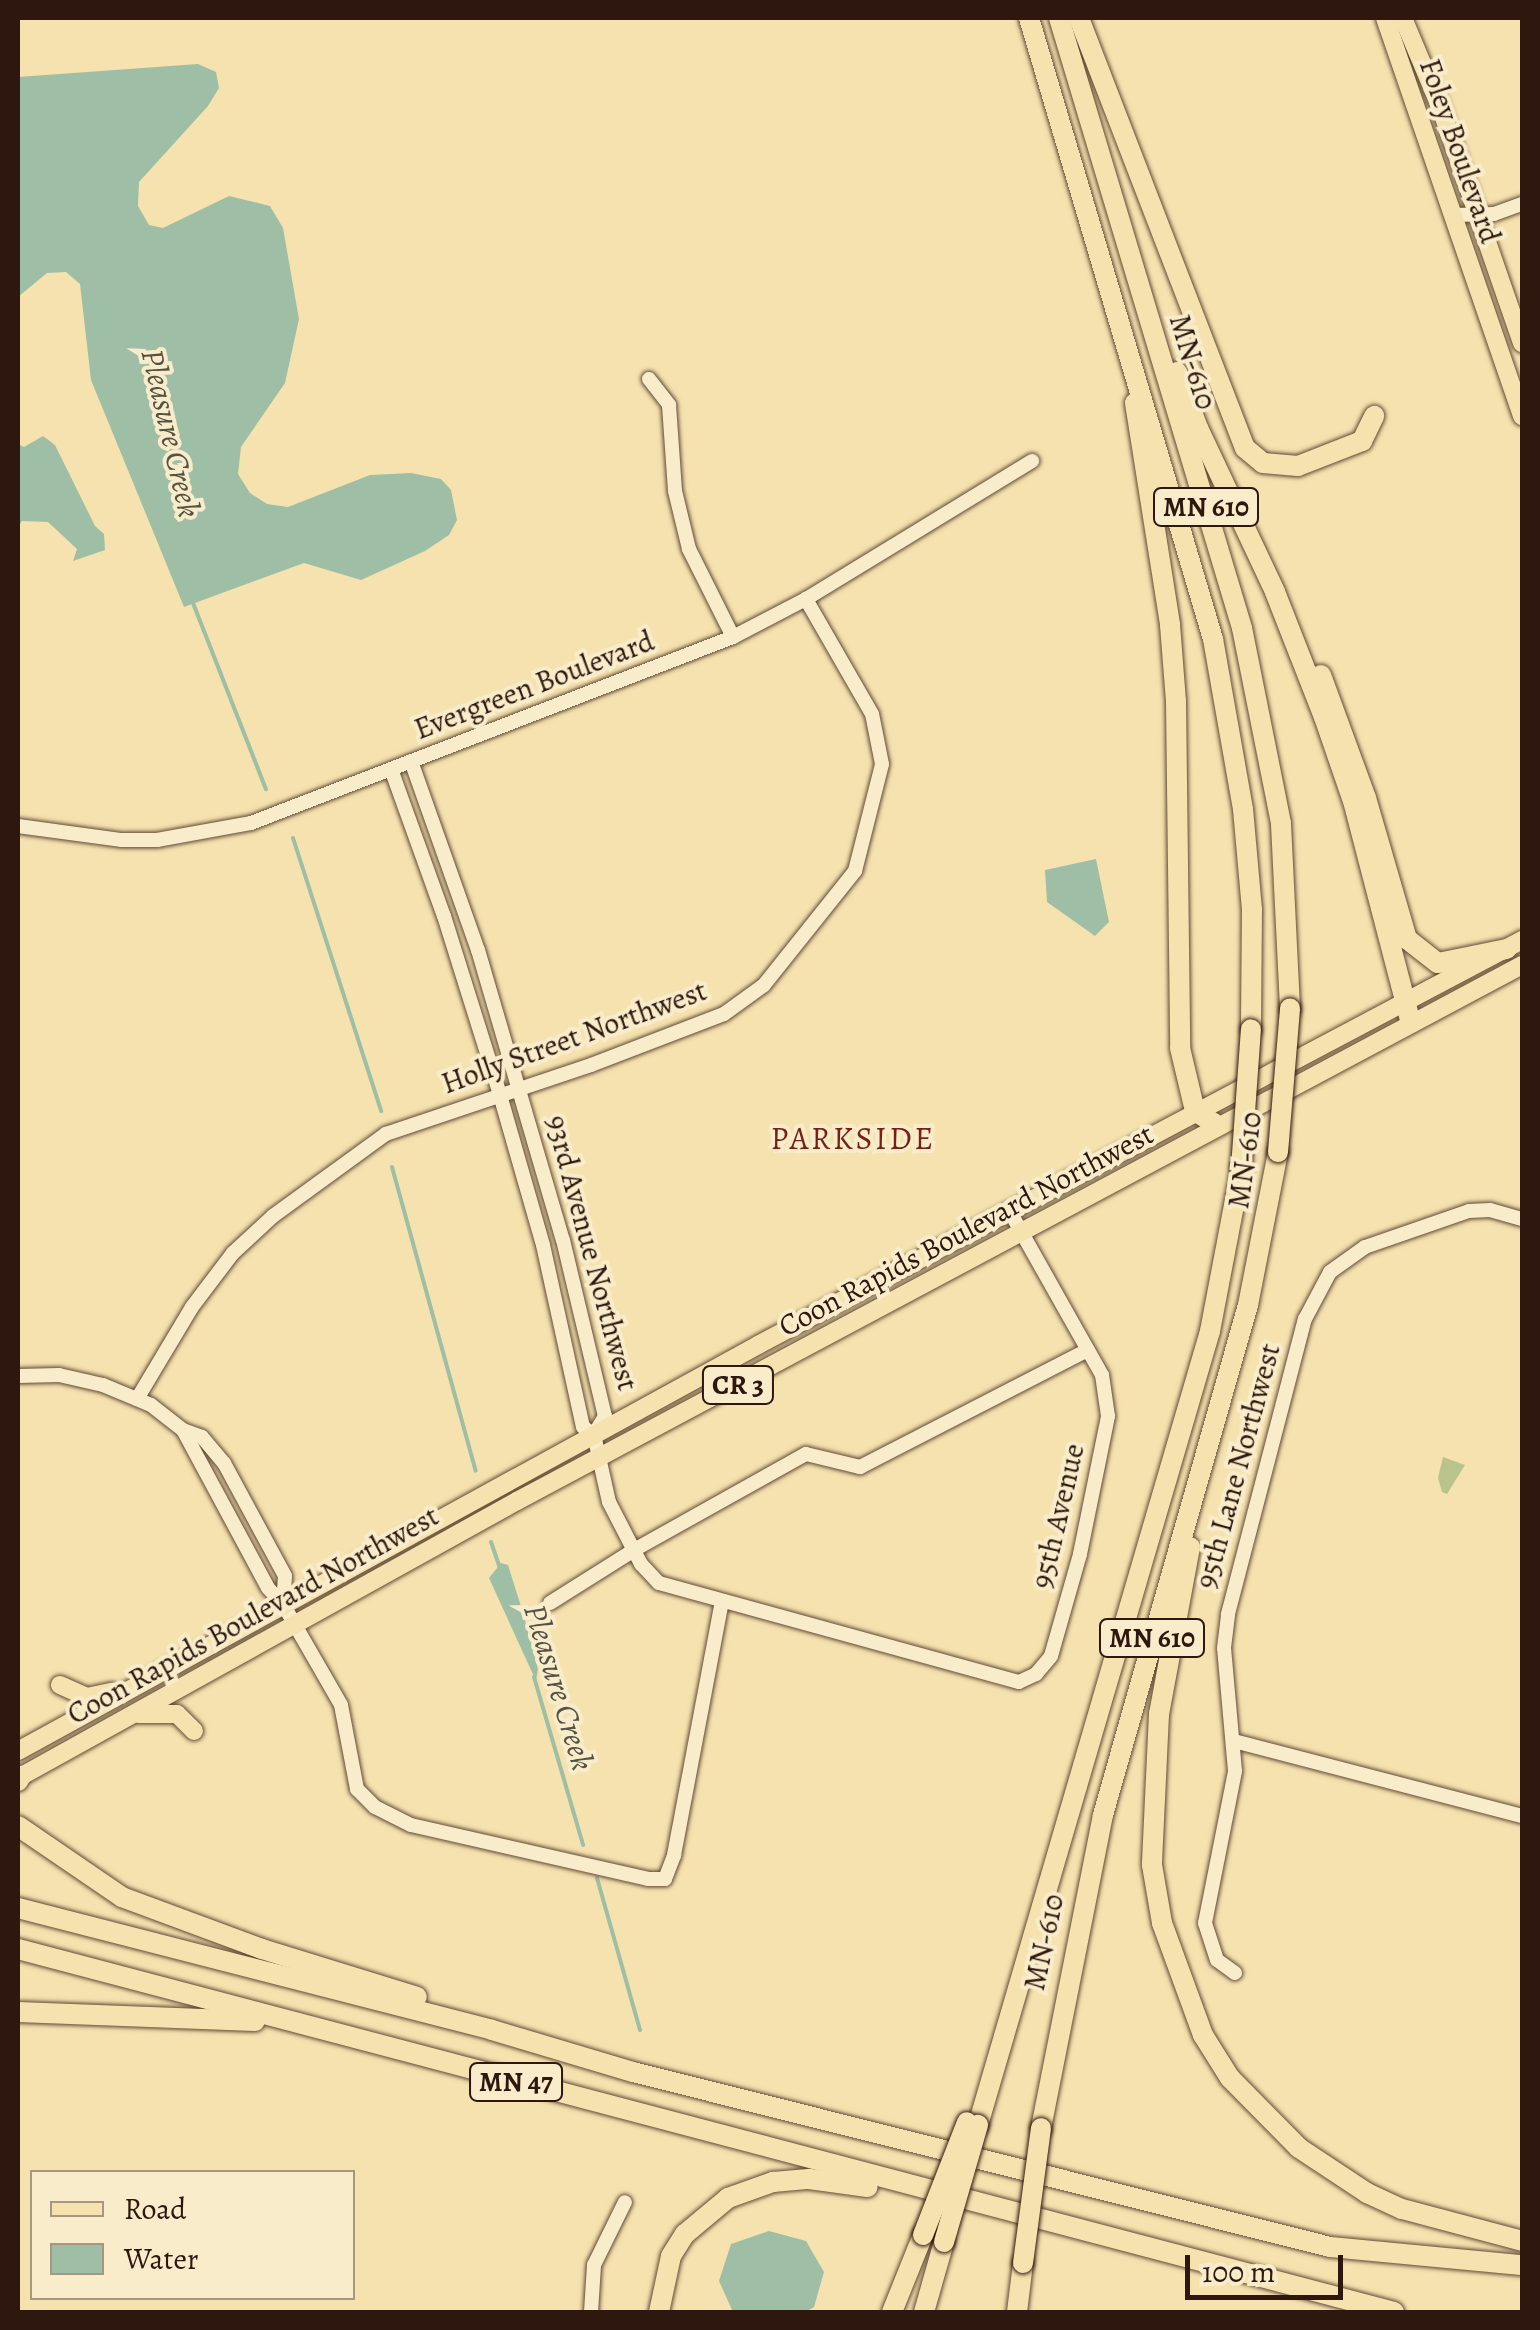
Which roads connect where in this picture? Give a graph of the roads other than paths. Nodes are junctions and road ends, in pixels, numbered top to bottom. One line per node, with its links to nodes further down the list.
1 (1029, 18): 10 (highway, MN-610 / MN 610)
2 (1058, 18): 9 (highway, MN-610 / MN 610)
3 (1078, 18): 13 (highway)
4 (1385, 18): 7 (main road, Foley Boulevard)
5 (1403, 18): 8 (main road, Foley Boulevard)
6 (1522, 204): 8 (street)
7 (1454, 215): 8 (street); 14 (main road, Foley Boulevard)
8 (1477, 216): 11 (main road, Foley Boulevard)
9 (1149, 317): 16 (highway); 37 (highway, MN-610 / MN 610, bridge)
10 (1123, 327): 27 (highway); 58 (highway, MN-610 / MN 610, bridge)
11 (1522, 340)
12 (649, 379): 18 (street)
13 (1374, 416)
14 (1522, 416)
15 (1032, 461): 17 (street, Evergreen Boulevard)
16 (1275, 592): 22 (highway); 24 (highway)
17 (806, 600): 18 (street, Evergreen Boulevard); 25 (street, Holly Street Northwest)
18 (733, 638): 19 (street, Evergreen Boulevard)
19 (411, 762): 20 (street, Evergreen Boulevard); 25 (street, 93rd Avenue Northwest)
20 (391, 769): 21 (street, Evergreen Boulevard); 26 (street, 93rd Avenue Northwest)
21 (18, 826)
22 (1515, 945): 24 (main road, Coon Rapids Boulevard Northwest / CR 3)
23 (1522, 965): 24 (main road, Coon Rapids Boulevard Northwest / CR 3)
24 (1408, 1012): 27 (main road, Coon Rapids Boulevard Northwest / CR 3); 28 (main road, Coon Rapids Boulevard Northwest / CR 3)
25 (520, 1089): 26 (street, Holly Street Northwest); 35 (street, 93rd Avenue Northwest)
26 (500, 1095): 34 (street, Holly Street Northwest); 35 (street, 93rd Avenue Northwest)
27 (1195, 1112): 28 (highway); 29 (main road, Coon Rapids Boulevard Northwest / CR 3)
28 (1218, 1126): 31 (main road, Coon Rapids Boulevard Northwest / CR 3)
29 (1010, 1212): 31 (street, 95th Avenue); 35 (main road, Coon Rapids Boulevard Northwest / CR 3)
30 (1522, 1220): 47 (street, 95th Lane Northwest)
31 (1020, 1230): 32 (street, 95th Avenue); 36 (main road, Coon Rapids Boulevard Northwest / CR 3)
32 (1088, 1350): 38 (street); 39 (street, 95th Avenue)
33 (18, 1376): 34 (street)
34 (137, 1400): 41 (street)
35 (594, 1435): 36 (street); 41 (main road, Coon Rapids Boulevard Northwest / CR 3)
36 (599, 1458): 38 (street); 42 (main road, Coon Rapids Boulevard Northwest / CR 3)
37 (1195, 1491): 61 (highway); 67 (highway, MN-610 / MN 610, bridge)
38 (634, 1550): 39 (street); 40 (street)
39 (722, 1601): 42 (street)
40 (550, 1603)
41 (282, 1604): 42 (street); 43 (main road, Coon Rapids Boulevard Northwest / CR 3)
42 (293, 1623): 45 (main road, Coon Rapids Boulevard Northwest / CR 3)
43 (162, 1671): 44 (main road); 48 (main road, Coon Rapids Boulevard Northwest / CR 3)
44 (60, 1685)
45 (119, 1720): 46 (main road); 49 (main road, Coon Rapids Boulevard Northwest / CR 3)
46 (194, 1731)
47 (1234, 1741): 50 (street); 54 (street, 95th Lane Northwest)
48 (18, 1751)
49 (19, 1779)
50 (1522, 1816)
51 (20, 1827): 57 (highway)
52 (18, 1908): 57 (highway, MN 47)
53 (18, 1950): 56 (highway, MN 47)
54 (1236, 1973)
55 (18, 2012): 56 (highway)
56 (291, 2022): 60 (highway, MN 47)
57 (492, 2030): 62 (highway, MN 47)
58 (972, 2123): 65 (highway, bridge); 66 (highway, MN 610, bridge)
59 (624, 2202): 63 (street)
60 (1016, 2214): 64 (highway); 68 (highway, MN 47)
61 (1522, 2240)
62 (1522, 2265)
63 (591, 2312)
64 (659, 2312)
65 (892, 2312)
66 (924, 2312)
67 (1017, 2312)
68 (1394, 2312)

